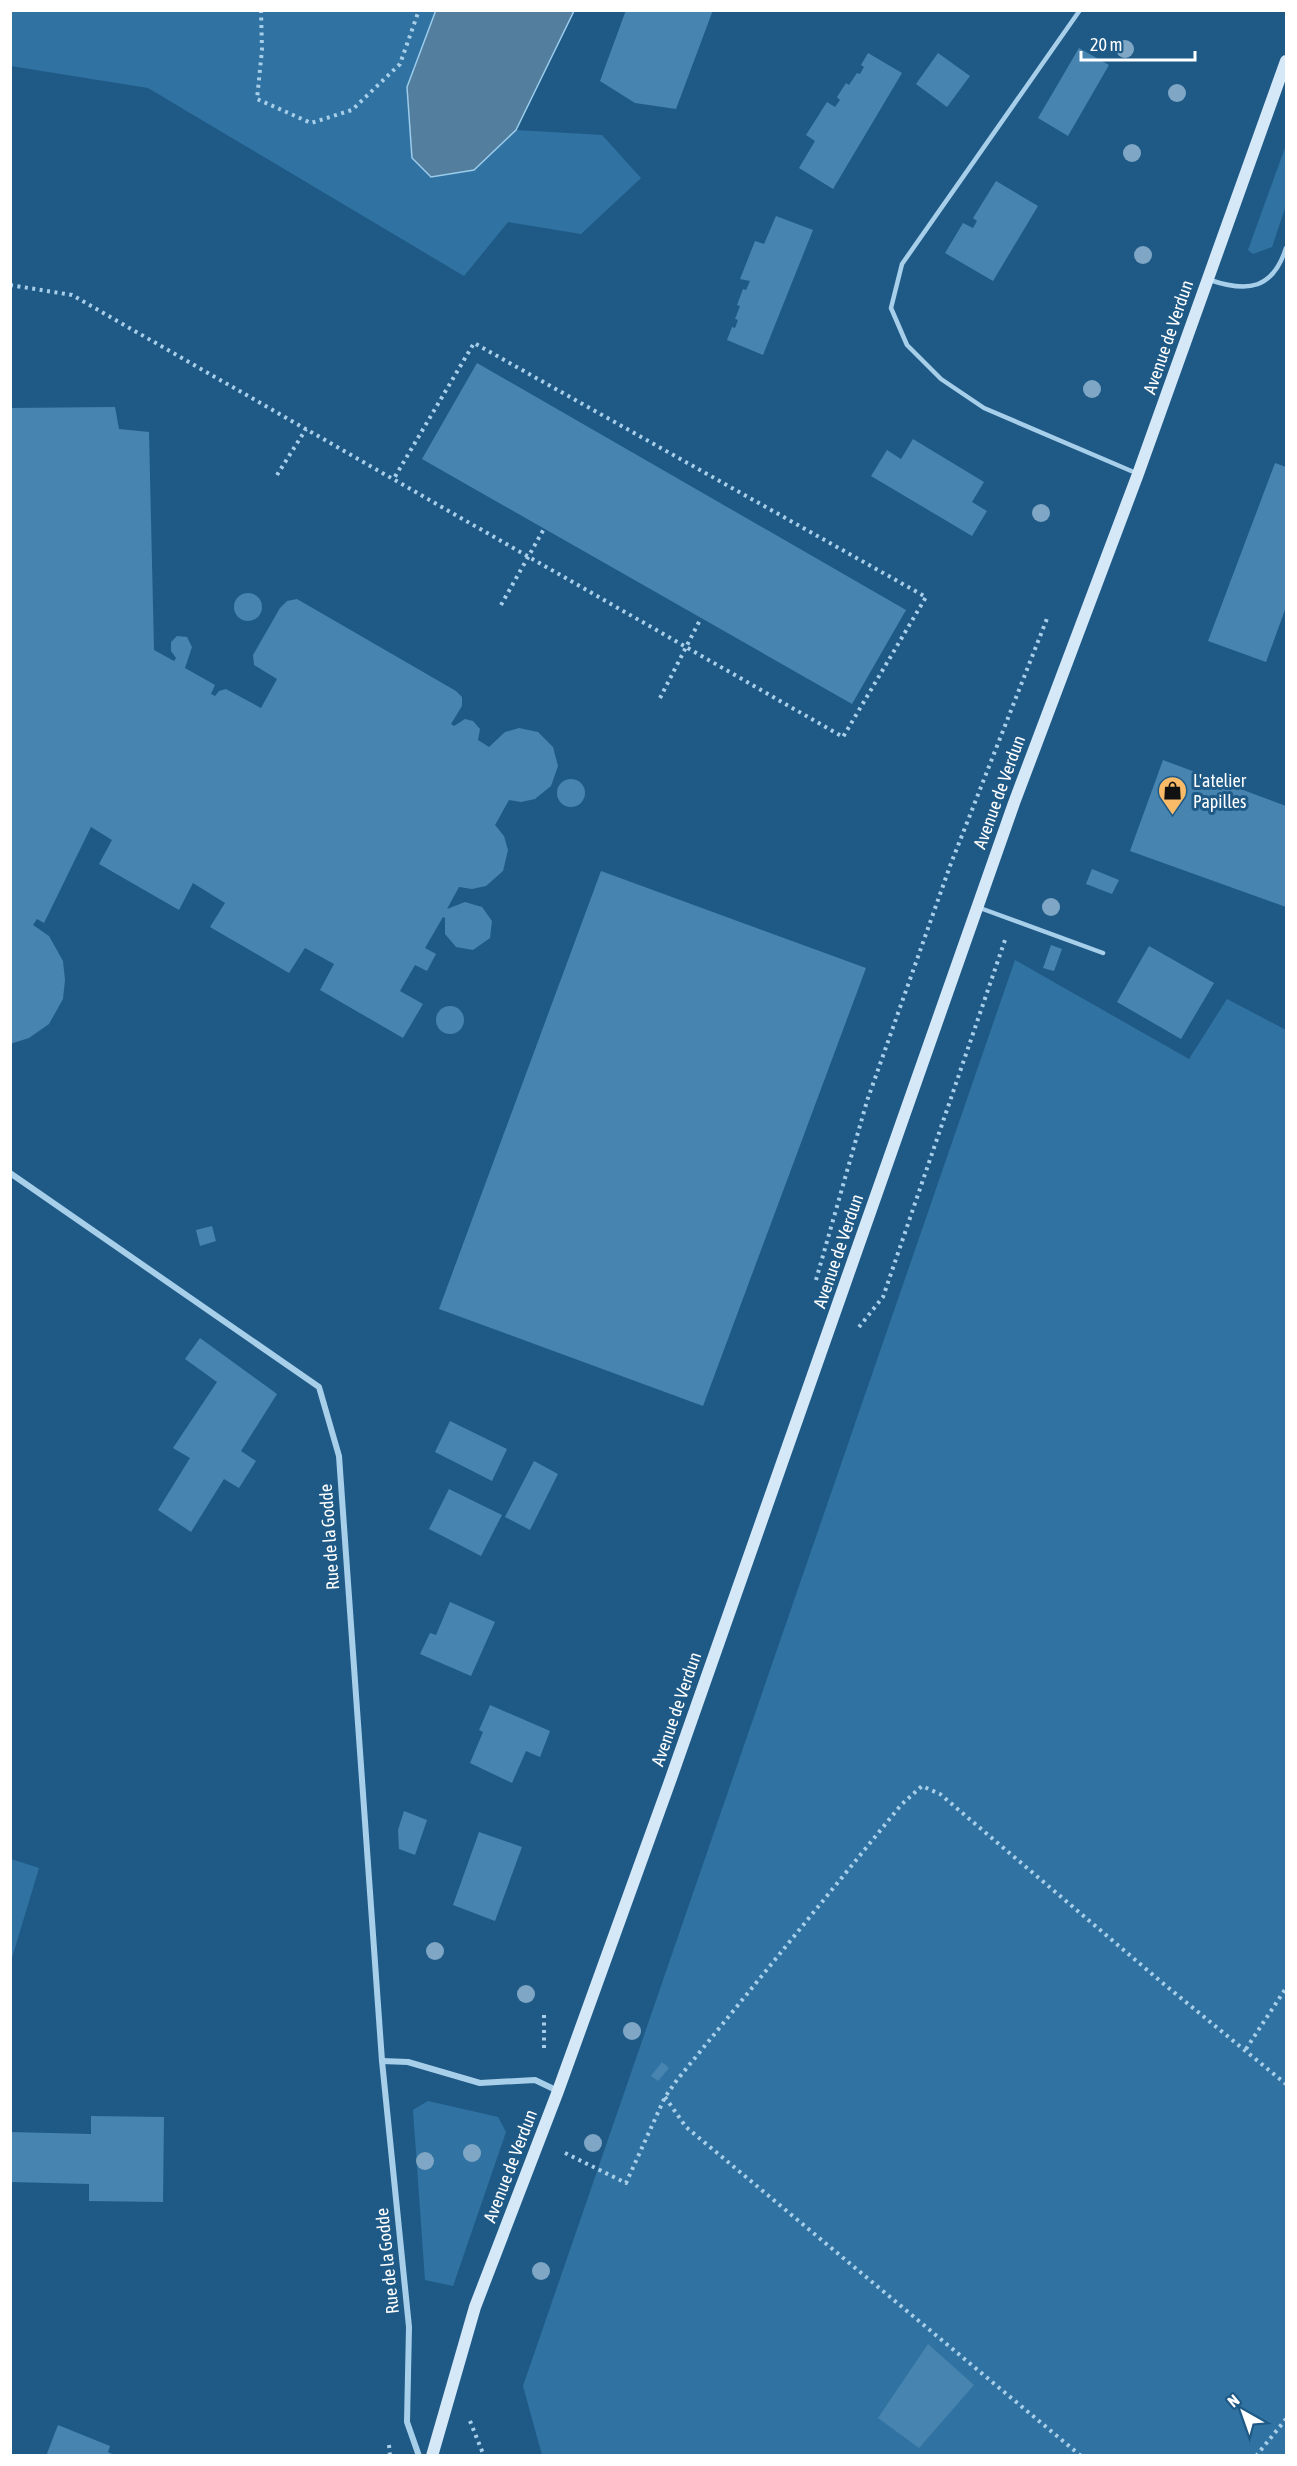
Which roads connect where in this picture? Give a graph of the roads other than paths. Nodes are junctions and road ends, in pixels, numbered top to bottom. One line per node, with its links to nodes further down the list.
1 (1080, 10): 5 (lane)
2 (1287, 61): 4 (main road, Avenue de Verdun)
3 (1287, 248): 4 (lane)
4 (1207, 280): 5 (main road, Avenue de Verdun)
5 (1138, 474): 6 (main road, Avenue de Verdun)
6 (977, 907): 7 (lane); 10 (main road, Avenue de Verdun)
7 (1103, 953)
8 (10, 1173): 9 (street, Rue de la Godde)
9 (382, 2061): 10 (street); 11 (street, Rue de la Godde)
10 (558, 2091): 12 (main road, Avenue de Verdun)
11 (419, 2456)
12 (432, 2456)

